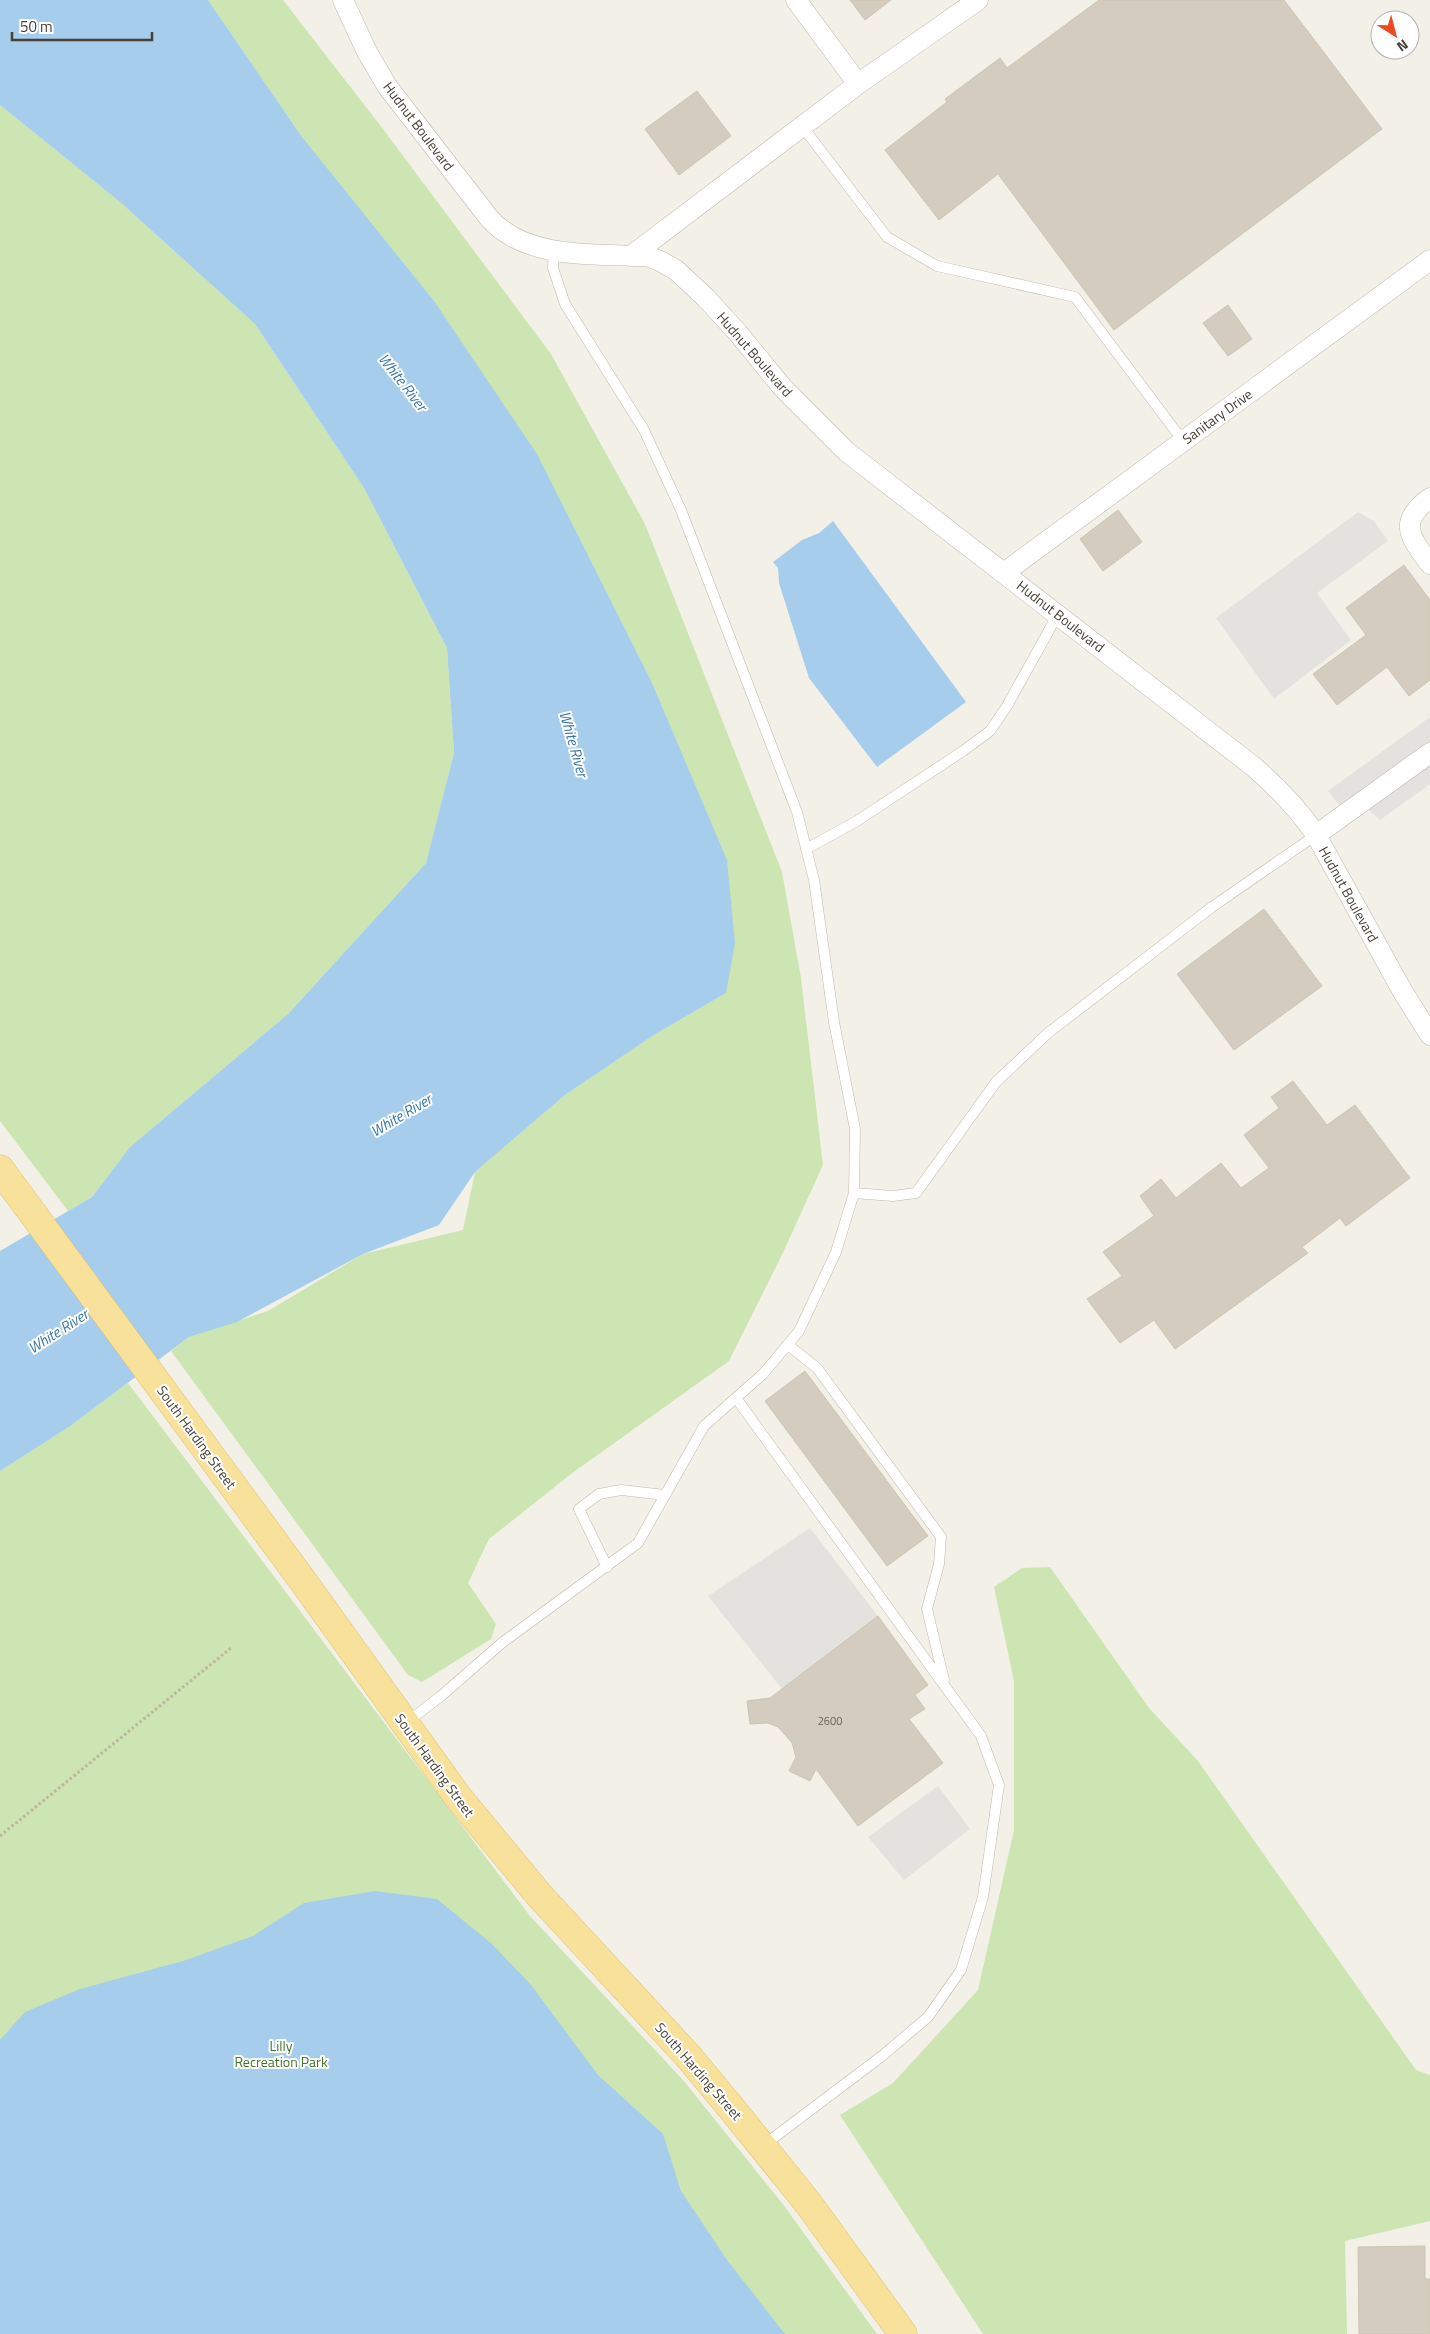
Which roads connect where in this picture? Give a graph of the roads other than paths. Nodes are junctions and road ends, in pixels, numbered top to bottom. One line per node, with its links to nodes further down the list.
1 (343, 0): 6 (street, Hudnut Boulevard)
2 (796, 0): 4 (street)
3 (978, 0): 4 (street)
4 (858, 84): 5 (street)
5 (802, 126): 7 (street); 9 (lane)
6 (554, 251): 7 (street, Hudnut Boulevard); 16 (lane)
7 (631, 256): 12 (street, Hudnut Boulevard)
8 (1430, 260): 9 (street, Sanitary Drive)
9 (1183, 441): 12 (street, Sanitary Drive)
10 (1430, 498): 11 (street)
11 (1430, 564)
12 (1005, 572): 13 (street, Hudnut Boulevard)
13 (1058, 614): 15 (street, Hudnut Boulevard); 16 (lane)
14 (1430, 752): 15 (street)
15 (1316, 835): 17 (street, Hudnut Boulevard); 19 (lane)
16 (806, 849): 19 (lane)
17 (1430, 1035)
18 (0, 1170): 25 (main road, South Harding Street)
19 (854, 1193): 20 (lane)
20 (788, 1344): 21 (lane); 24 (lane)
21 (736, 1398): 22 (lane); 24 (lane)
22 (665, 1495): 23 (lane); 23 (lane)
23 (607, 1567): 25 (lane)
24 (945, 1685): 26 (lane)
25 (405, 1724): 26 (main road, South Harding Street)
26 (763, 2146): 27 (main road, South Harding Street)
27 (902, 2334)

